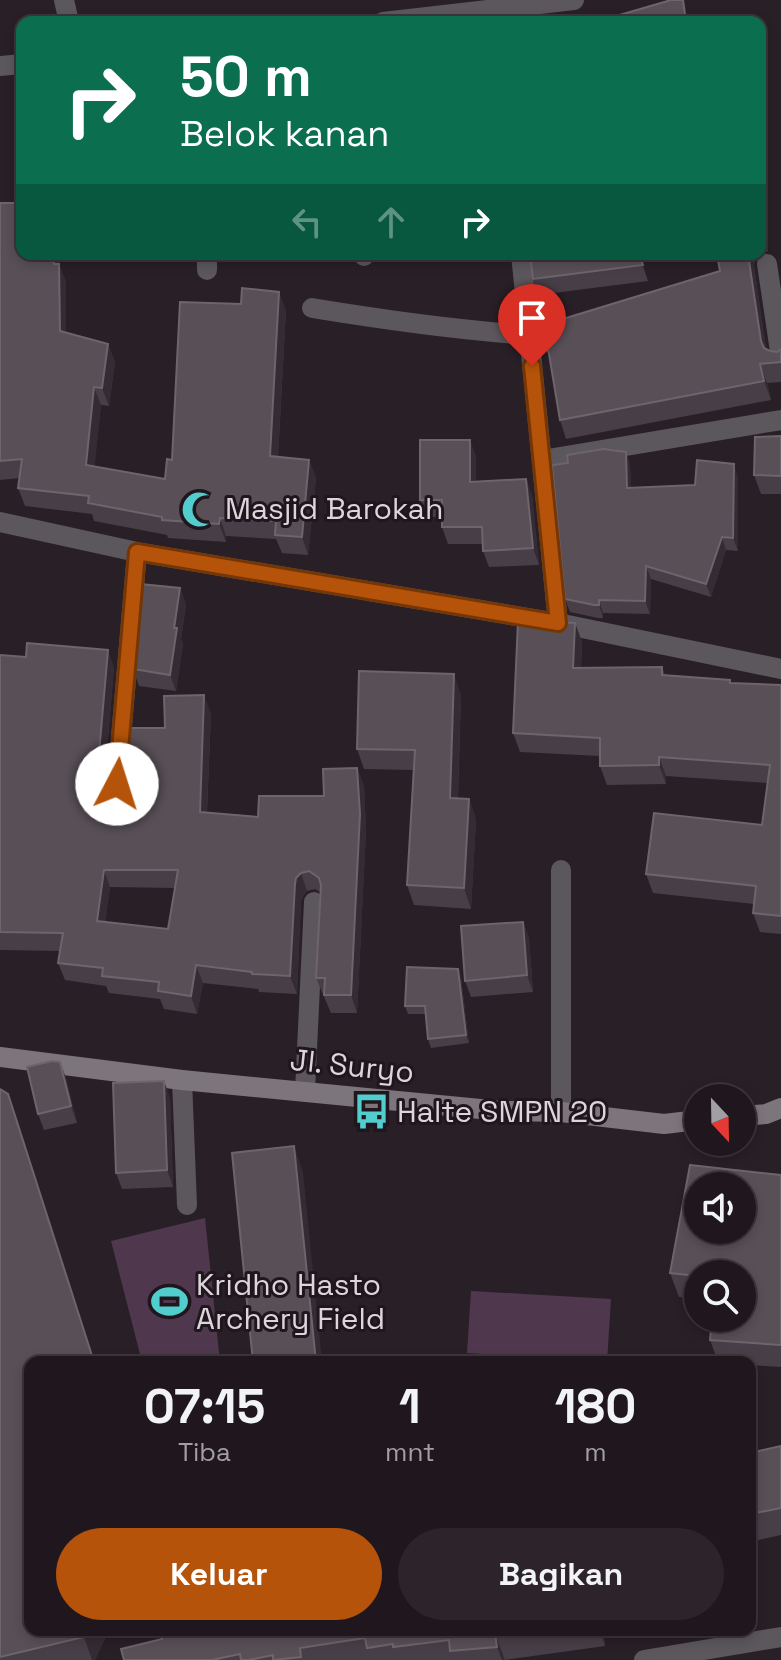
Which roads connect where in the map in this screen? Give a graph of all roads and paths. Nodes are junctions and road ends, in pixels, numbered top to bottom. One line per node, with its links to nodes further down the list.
1 (574, 0): 2 (street)
2 (504, 10): 3 (street)
3 (444, 16)
4 (522, 260): 7 (street)
5 (767, 264): 8 (street)
6 (312, 308): 7 (street)
7 (529, 335): 10 (street)
8 (781, 358)
9 (781, 420): 10 (street)
10 (542, 460): 13 (street)
11 (0, 522): 12 (street)
12 (137, 552): 13 (street); 15 (street)
13 (558, 623): 14 (street)
14 (781, 669)
15 (117, 784)
16 (561, 870): 22 (street)
17 (314, 902): 20 (street)
18 (0, 1057): 19 (main road, Jl. Suryo)
19 (182, 1080): 20 (main road, Jl. Suryo); 25 (street)
20 (305, 1091): 22 (main road, Jl. Suryo)
21 (781, 1108): 23 (main road)
22 (561, 1112): 24 (main road, Jl. Suryo)
23 (756, 1115)
24 (684, 1122)
25 (187, 1205)
26 (781, 1637): 27 (street)
27 (644, 1660)

